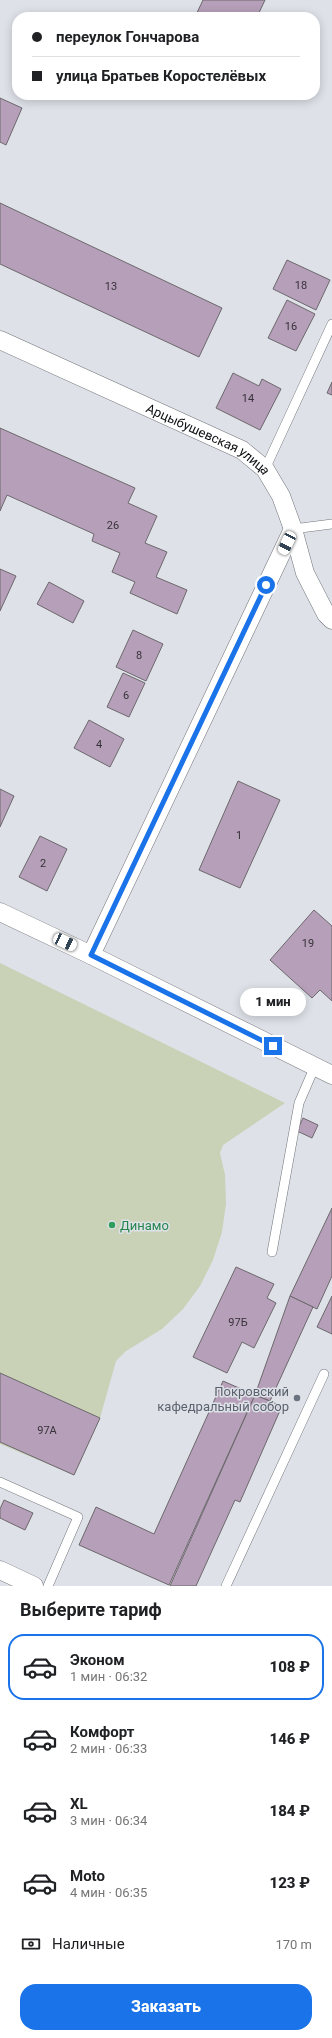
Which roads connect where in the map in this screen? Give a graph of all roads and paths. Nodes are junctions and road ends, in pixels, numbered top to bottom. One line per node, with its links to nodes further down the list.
1 (332, 324): 3 (lane)
2 (0, 340): 3 (street, Арцыбушевская улица)
3 (266, 470): 5 (street, Арцыбушевская улица)
4 (332, 524): 5 (lane)
5 (293, 529): 6 (street, Арцыбушевская улица); 8 (street)
6 (332, 620)
7 (0, 912): 8 (street)
8 (91, 955): 9 (street)
9 (315, 1066): 10 (street); 11 (lane)
10 (332, 1075)
11 (272, 1252)
12 (324, 1374): 17 (lane)
13 (0, 1482): 16 (lane)
14 (0, 1570): 15 (street)
15 (34, 1586)
16 (48, 1586)
17 (226, 1586)

